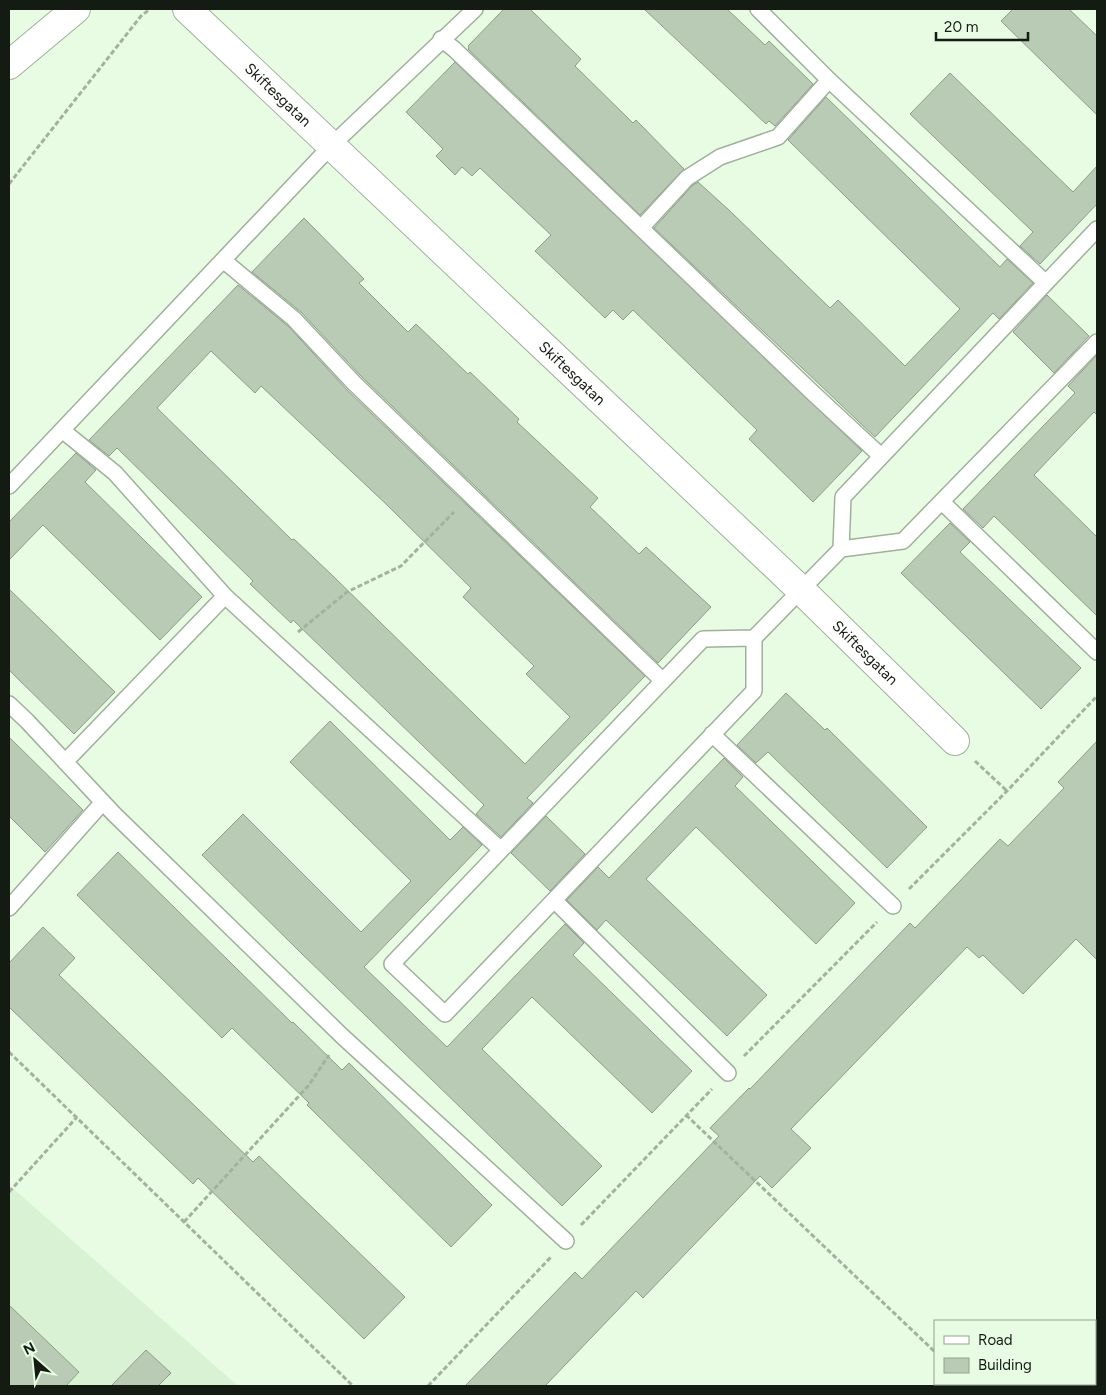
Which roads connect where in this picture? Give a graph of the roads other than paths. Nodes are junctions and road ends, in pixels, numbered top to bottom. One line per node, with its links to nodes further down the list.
1 (76, 9): 6 (street)
2 (187, 9): 8 (street, Skiftesgatan)
3 (475, 9): 5 (lane)
4 (758, 9): 7 (lane)
5 (441, 39): 8 (lane); 9 (lane)
6 (9, 66)
7 (830, 80): 9 (lane); 12 (lane)
8 (331, 146): 11 (lane); 19 (street, Skiftesgatan)
9 (641, 228): 15 (lane)
10 (1097, 229): 12 (lane)
11 (223, 260): 14 (lane); 23 (lane)
12 (1046, 283): 15 (lane)
13 (1097, 342): 17 (lane)
14 (62, 430): 16 (lane); 20 (lane)
15 (881, 456): 18 (lane)
16 (9, 486)
17 (942, 502): 18 (lane); 22 (lane)
18 (841, 549): 19 (lane)
19 (801, 590): 21 (lane); 26 (street, Skiftesgatan)
20 (225, 596): 27 (lane); 29 (lane)
21 (754, 638): 23 (lane); 25 (lane)
22 (1097, 652)
23 (663, 681): 29 (lane)
24 (9, 704): 27 (lane)
25 (712, 734): 30 (lane); 31 (lane)
26 (954, 742)
27 (65, 762): 28 (lane)
28 (103, 802): 32 (lane); 34 (lane)
29 (501, 850): 30 (lane)
30 (554, 900): 33 (lane)
31 (893, 906)
32 (9, 908)
33 (728, 1073)
34 (566, 1241)

